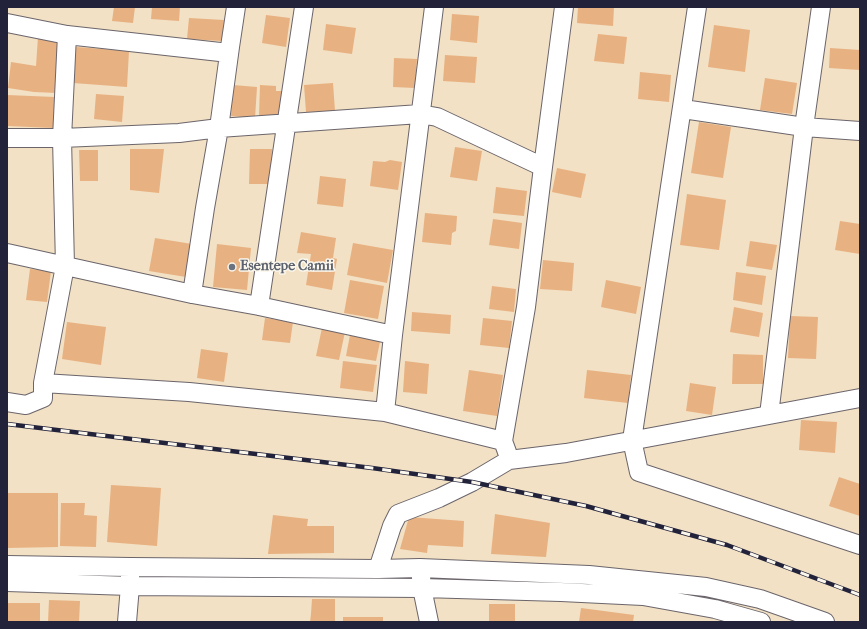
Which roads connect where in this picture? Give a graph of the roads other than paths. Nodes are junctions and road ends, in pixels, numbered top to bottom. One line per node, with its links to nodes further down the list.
1 (236, 7): 9 (street)
2 (304, 7): 12 (street)
3 (434, 7): 11 (street)
4 (564, 7): 18 (street)
5 (698, 7): 10 (street)
6 (821, 7): 13 (street)
7 (7, 23): 8 (street)
8 (67, 35): 9 (street); 17 (street)
9 (229, 53): 14 (street)
10 (683, 109): 13 (street); 29 (street)
11 (420, 114): 12 (street); 18 (street); 23 (street)
12 (287, 124): 14 (street); 22 (street)
13 (804, 127): 15 (street); 28 (street)
14 (219, 128): 17 (street); 21 (street)
15 (860, 131)
16 (7, 138): 17 (street)
17 (62, 138): 20 (street)
18 (543, 166): 30 (street)
19 (7, 253): 20 (street)
20 (65, 266): 21 (street); 24 (street)
21 (192, 294): 22 (street)
22 (259, 306): 23 (street)
23 (393, 335): 27 (street)
24 (43, 383): 26 (street); 27 (street)
25 (860, 398): 28 (street)
26 (7, 402)
27 (385, 412): 30 (street)
28 (769, 416): 29 (street)
29 (632, 440): 31 (street); 32 (street)
30 (503, 441): 31 (street)
31 (509, 460): 36 (street)
32 (860, 545)
33 (7, 565): 34 (street)
34 (130, 567): 36 (street); 38 (street)
35 (420, 568): 36 (street); 39 (street); 43 (street)
36 (378, 569)
37 (7, 582): 38 (street)
38 (130, 586): 39 (street); 40 (street)
39 (422, 588): 41 (street); 42 (street)
40 (127, 622)
41 (430, 622)
42 (761, 622)
43 (825, 622)

